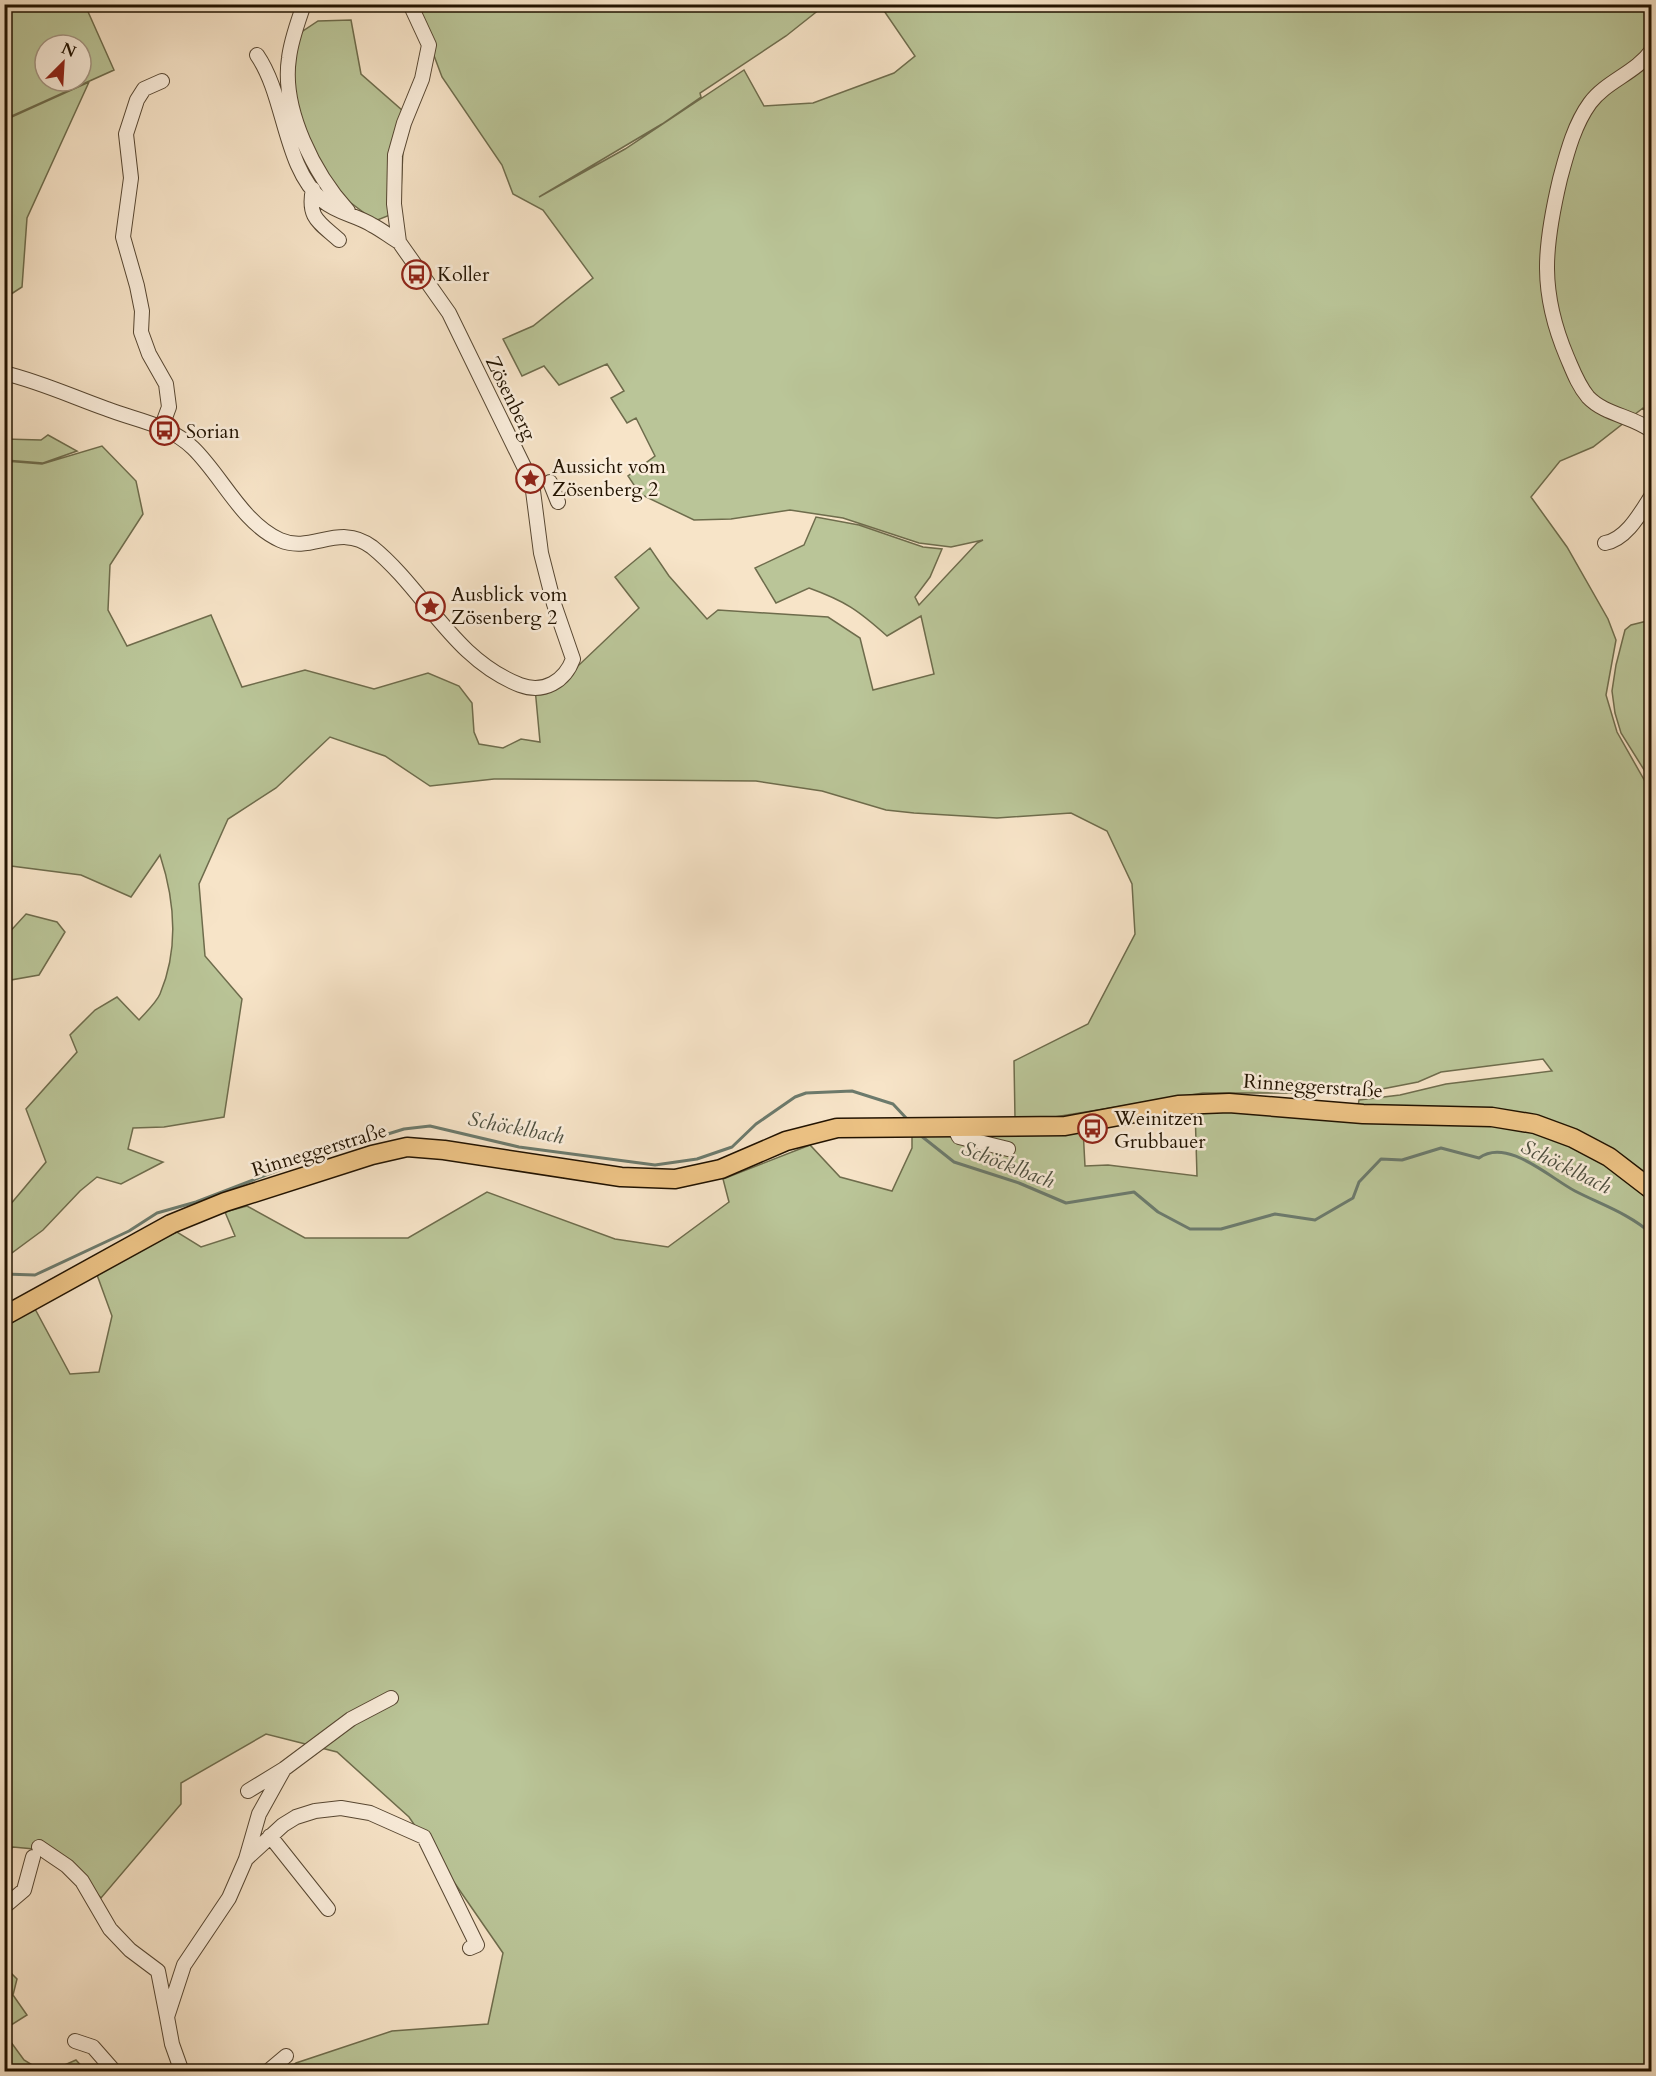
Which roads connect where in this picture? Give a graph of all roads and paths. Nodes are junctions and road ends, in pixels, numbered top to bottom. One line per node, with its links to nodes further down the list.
1 (304, 4): 7 (street, Zösenberg)
2 (410, 4): 9 (street, Zösenberg)
3 (1652, 50): 12 (street)
4 (257, 55): 6 (street, Zösenberg)
5 (162, 81): 11 (street)
6 (313, 189): 7 (street, Zösenberg); 8 (street, Zösenberg)
7 (354, 217): 9 (street, Zösenberg)
8 (339, 240)
9 (399, 242): 11 (street, Zösenberg)
10 (4, 373): 11 (street, Zösenberg)
11 (162, 426)
12 (1652, 431)
13 (550, 482): 15 (street)
14 (1652, 495): 16 (street)
15 (558, 502)
16 (1605, 543)
17 (946, 1127): 18 (street); 19 (main road, Rinneggerstraße); 20 (main road, Rinneggerstraße)
18 (1008, 1149)
19 (1652, 1190)
20 (4, 1316)
21 (391, 1698): 22 (street)
22 (284, 1769): 23 (street); 25 (street)
23 (248, 1791)
24 (270, 1836): 25 (street); 27 (street); 28 (street)
25 (246, 1859): 29 (street)
26 (4, 1907): 29 (street)
27 (328, 1910)
28 (470, 1948)
29 (167, 2017): 33 (street)
30 (75, 2041): 32 (street)
31 (286, 2056): 34 (street)
32 (116, 2072)
33 (182, 2072)
34 (267, 2072)

